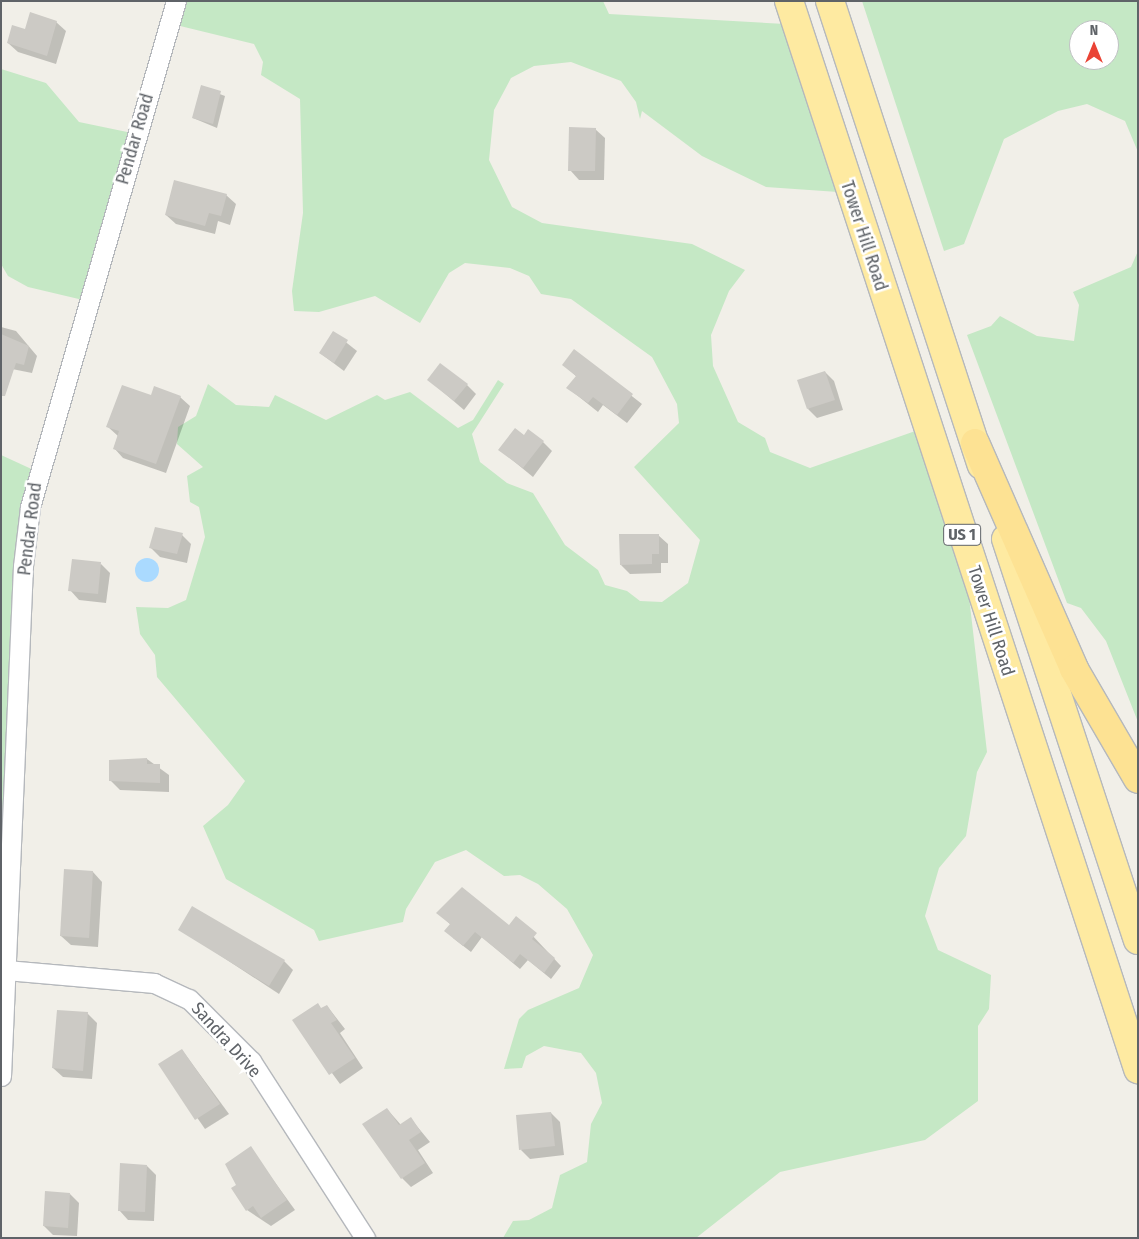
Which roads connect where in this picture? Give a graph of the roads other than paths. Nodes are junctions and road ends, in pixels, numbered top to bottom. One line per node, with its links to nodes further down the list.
1 (176, 1): 7 (street, Pendar Road)
2 (789, 1): 8 (highway, Tower Hill Road / US 1)
3 (830, 1): 4 (highway, US 1)
4 (975, 443): 5 (highway); 6 (highway, US 1)
5 (1138, 779)
6 (1138, 940)
7 (6, 970): 9 (street, Pendar Road); 10 (street, Sandra Drive)
8 (1138, 1069)
9 (1, 1076)
10 (365, 1238)

